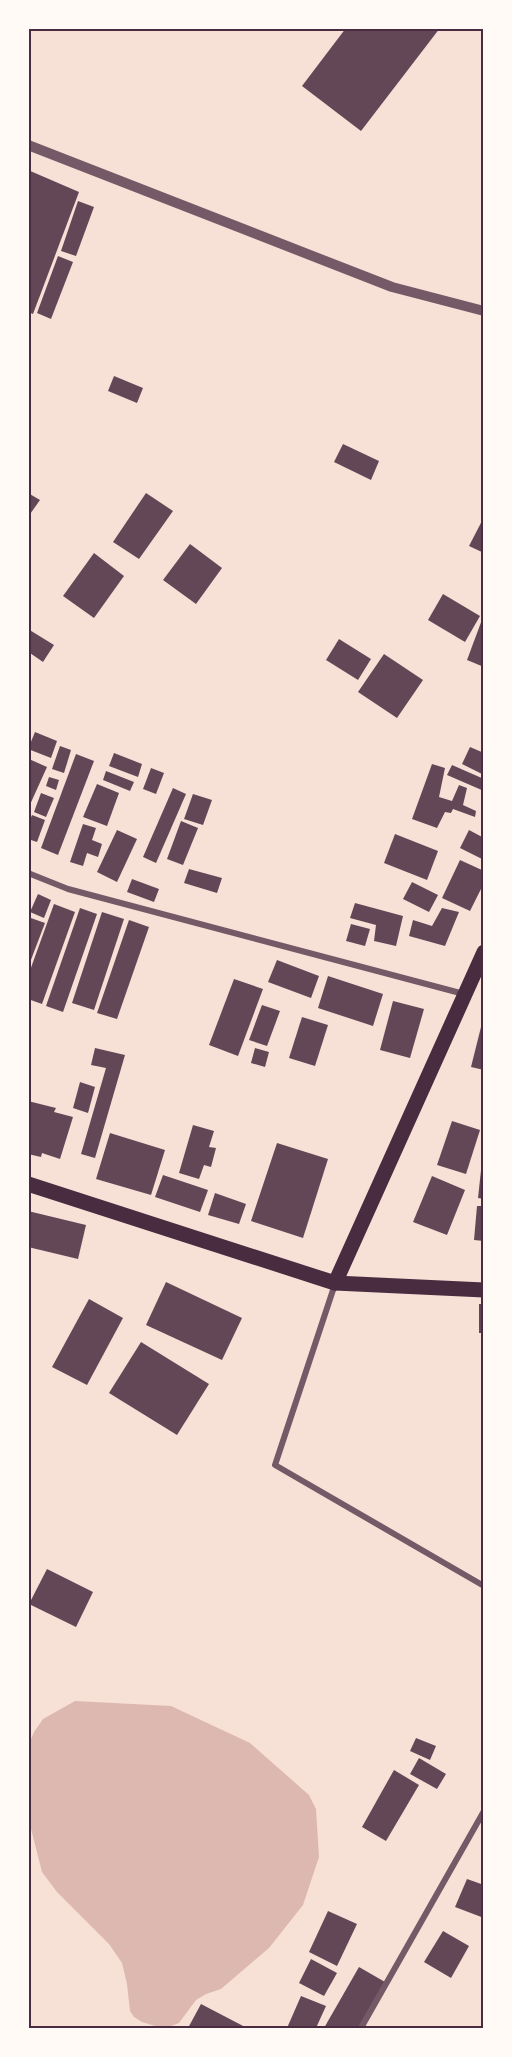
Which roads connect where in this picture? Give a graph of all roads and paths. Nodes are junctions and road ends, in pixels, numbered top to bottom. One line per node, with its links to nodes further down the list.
1 (28, 145): 2 (street)
2 (483, 311)
3 (28, 873): 5 (street)
4 (483, 952): 5 (main road)
5 (465, 994): 7 (main road)
6 (28, 1184): 7 (main road)
7 (335, 1283): 8 (main road); 9 (street)
8 (483, 1290)
9 (483, 1586)
10 (483, 1811): 11 (street)
11 (361, 2028)

